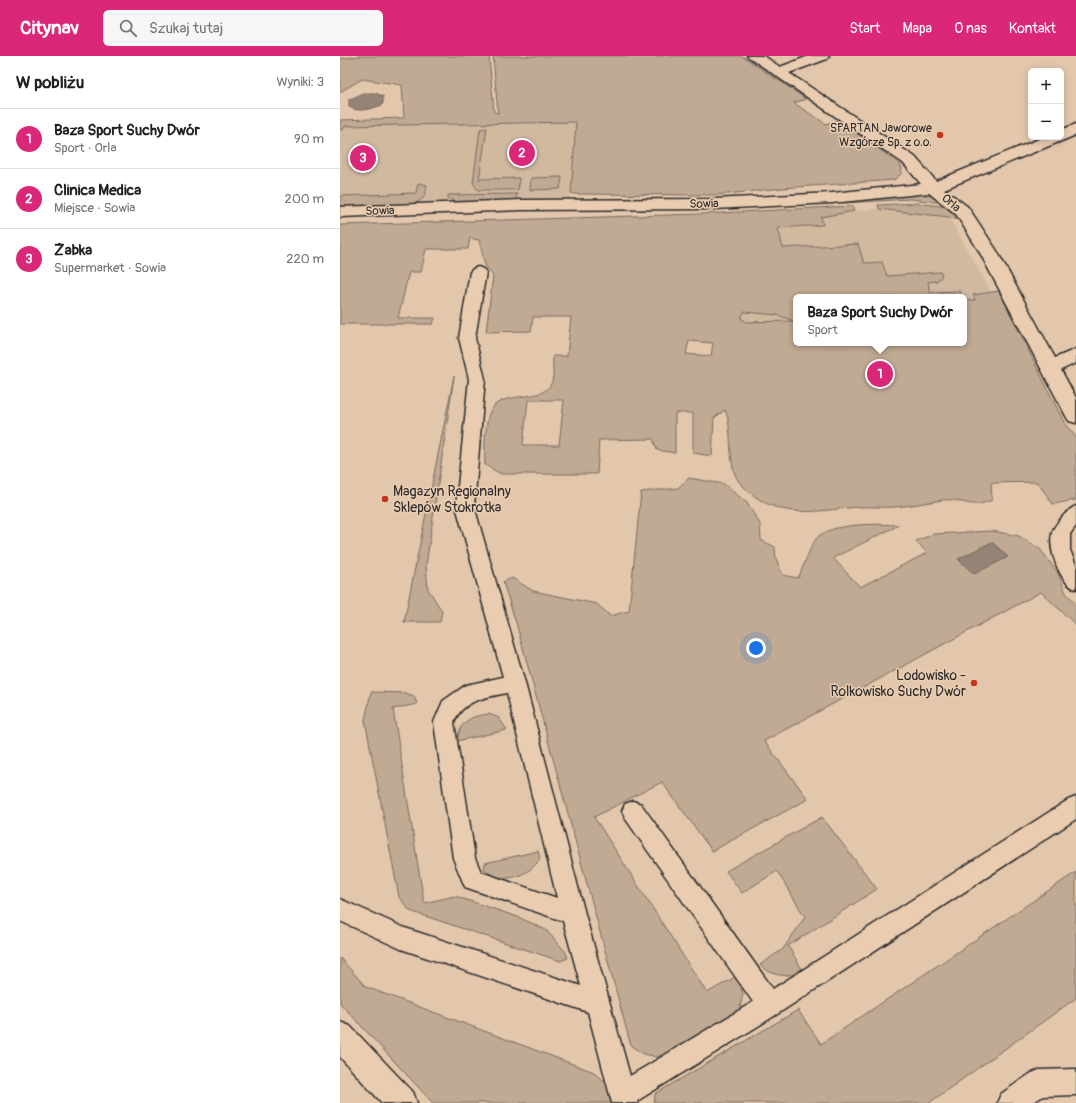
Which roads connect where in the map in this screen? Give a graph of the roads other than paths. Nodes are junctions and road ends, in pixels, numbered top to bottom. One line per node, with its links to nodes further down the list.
1 (754, 56): 3 (street, Orla)
2 (822, 56): 3 (street)
3 (779, 72): 7 (street, Orla)
4 (1076, 130): 5 (street)
5 (1064, 135)
6 (1051, 140): 7 (street, Sowia)
7 (933, 188): 8 (street, Sowia); 11 (street, Orla)
8 (340, 212)
9 (478, 272): 15 (lane)
10 (1076, 356): 11 (street)
11 (1050, 368): 12 (street, Orla)
12 (1076, 416)
13 (1076, 513): 14 (lane)
14 (1076, 582)
15 (515, 683): 19 (lane); 19 (lane)
16 (1076, 807): 21 (lane)
17 (633, 810): 21 (lane)
18 (340, 910): 20 (lane)
19 (573, 914): 20 (lane)
20 (597, 1003): 24 (lane)
21 (770, 1006): 24 (lane)
22 (340, 1036): 25 (street)
23 (1076, 1082): 26 (lane)
24 (624, 1099)
25 (402, 1103)
26 (1010, 1103)

